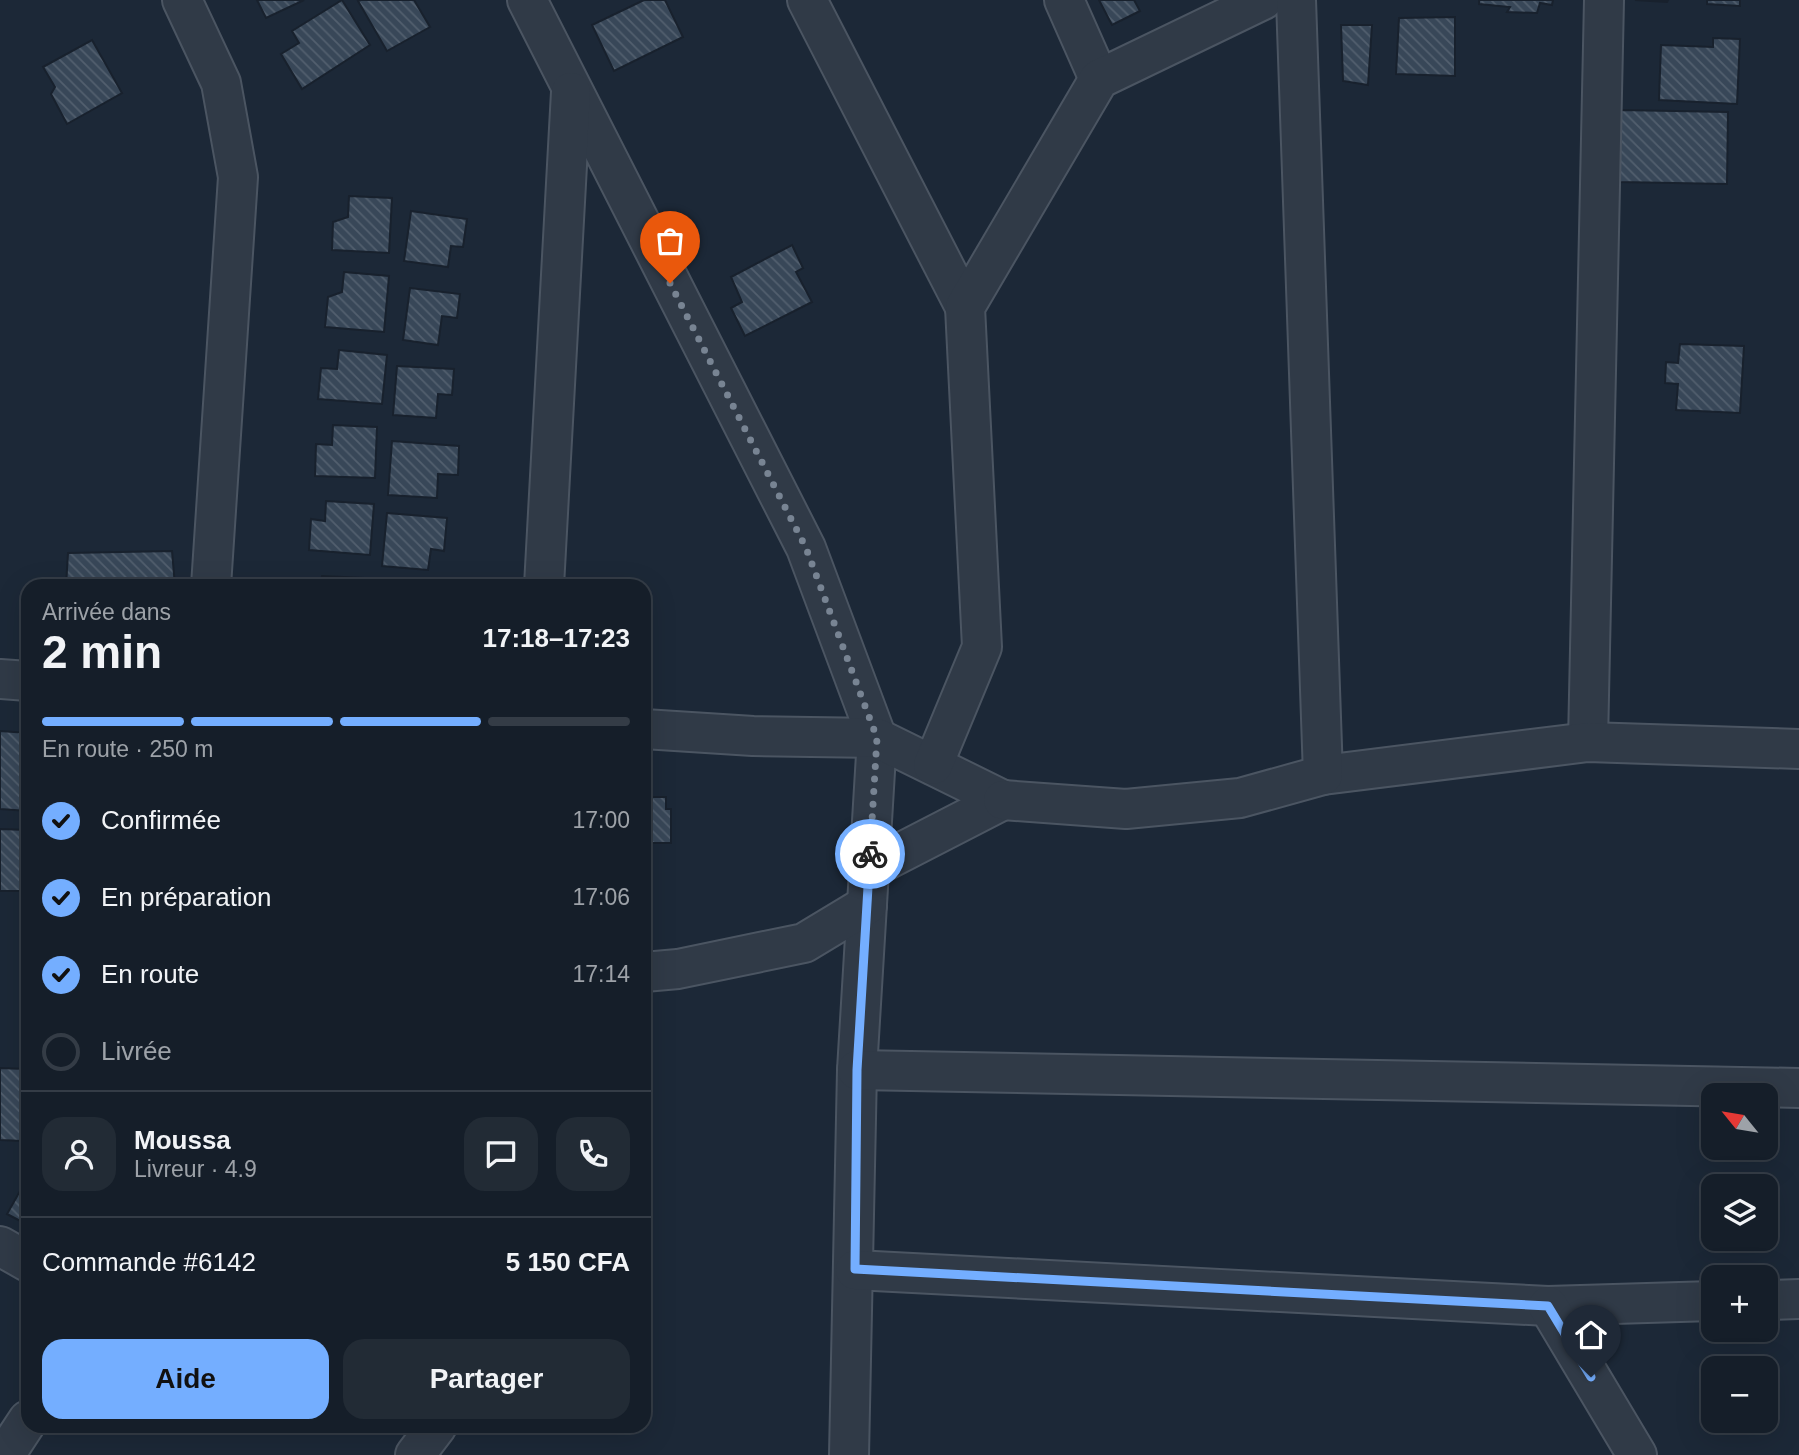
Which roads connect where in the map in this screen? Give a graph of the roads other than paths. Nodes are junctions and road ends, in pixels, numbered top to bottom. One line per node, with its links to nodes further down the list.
1 (182, 0): 11 (street)
2 (527, 0): 9 (street)
3 (807, 0): 10 (street)
4 (1064, 0): 8 (street)
5 (1263, 0): 8 (street)
6 (1296, 0): 20 (street)
7 (1604, 0): 17 (street)
8 (1099, 79): 10 (street)
9 (571, 90): 12 (street); 16 (street)
10 (965, 307): 19 (street)
11 (211, 579)
12 (544, 579)
13 (0, 679): 14 (street)
14 (21, 680)
15 (651, 729): 16 (street)
16 (877, 738): 19 (street); 22 (street)
17 (1588, 742): 18 (street); 20 (street)
18 (1799, 750)
19 (933, 765): 21 (street)
20 (1323, 775): 21 (street)
21 (1003, 800): 22 (street)
22 (868, 887): 23 (street); 24 (street)
23 (651, 971)
24 (857, 1070): 25 (street); 28 (street)
25 (1799, 1088)
26 (0, 1246): 27 (street)
27 (21, 1258)
28 (855, 1269): 32 (street); 35 (street)
29 (1799, 1299): 30 (street)
30 (1778, 1300)
31 (1701, 1301): 32 (street)
32 (1548, 1306): 38 (street)
33 (21, 1431): 36 (street)
34 (432, 1433): 37 (street)
35 (849, 1454)
36 (5, 1455)
37 (415, 1455)
38 (1637, 1455)

